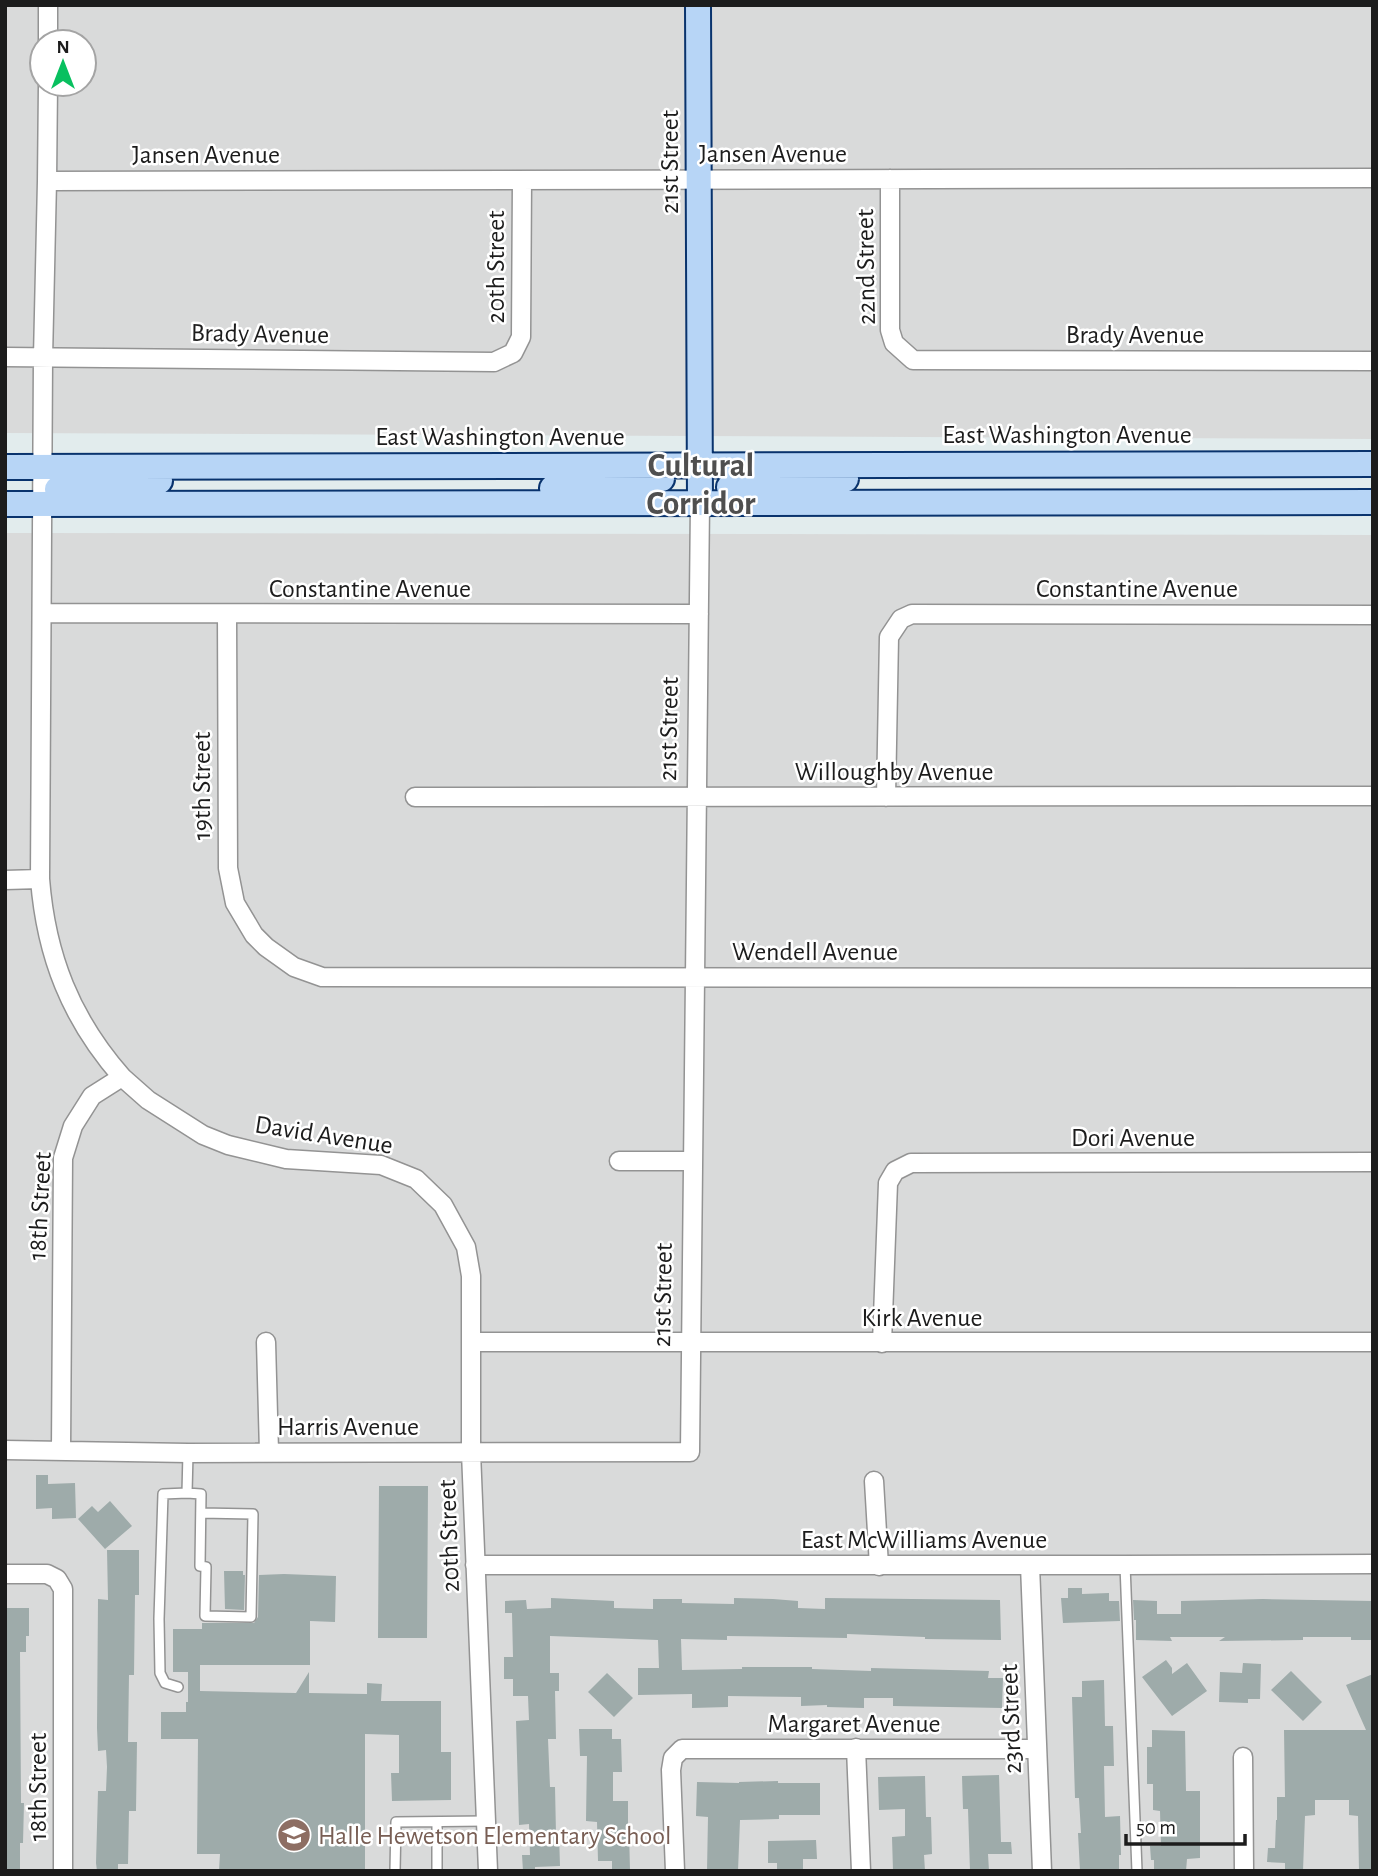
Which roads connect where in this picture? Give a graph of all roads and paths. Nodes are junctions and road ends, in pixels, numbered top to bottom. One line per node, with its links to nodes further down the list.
1 (48, 5): 3 (street)
2 (698, 5): 6 (main road, 21st Street)
3 (48, 28)
4 (48, 98): 9 (street)
5 (1373, 178): 7 (street, Jansen Avenue)
6 (699, 179): 7 (street, Jansen Avenue); 8 (street, Jansen Avenue); 17 (main road, 21st Street)
7 (890, 179): 10 (street, 22nd Street)
8 (522, 180): 9 (street, Jansen Avenue); 11 (street, 20th Street)
9 (47, 181): 13 (street)
10 (901, 351): 14 (street, Brady Avenue)
11 (513, 353): 13 (street, Brady Avenue)
12 (5, 357): 13 (street, Brady Avenue)
13 (43, 358): 18 (street)
14 (1373, 361)
15 (1373, 464): 17 (main road, East Washington Avenue)
16 (5, 467): 18 (main road)
17 (700, 483): 18 (main road, East Washington Avenue); 18 (main road); 19 (main road, East Washington Avenue); 23 (street, 21st Street)
18 (43, 487): 20 (main road); 21 (street)
19 (1373, 502)
20 (5, 504)
21 (42, 613): 22 (street, Constantine Avenue); 29 (street)
22 (227, 614): 23 (street, Constantine Avenue); 31 (street, 19th Street)
23 (699, 614): 25 (street, 21st Street)
24 (1373, 615): 28 (street, Constantine Avenue)
25 (697, 796): 27 (street, Willoughby Avenue); 28 (street, Willoughby Avenue); 32 (street, 21st Street)
26 (1373, 796): 28 (street, Willoughby Avenue)
27 (415, 797)
28 (886, 797)
29 (40, 879): 30 (street); 34 (street)
30 (5, 880)
31 (265, 947): 32 (street, Wendell Avenue)
32 (695, 977): 33 (street, Wendell Avenue); 36 (street, 21st Street)
33 (1373, 978)
34 (122, 1077): 38 (street, David Avenue); 45 (street, 18th Street)
35 (619, 1161): 36 (street)
36 (693, 1161): 42 (street, 21st Street)
37 (1373, 1162): 43 (street, Dori Avenue)
38 (443, 1205): 40 (street, 20th Street)
39 (266, 1342): 46 (street)
40 (471, 1342): 42 (street, Kirk Avenue); 47 (street, 20th Street)
41 (1373, 1342): 43 (street, Kirk Avenue)
42 (691, 1343): 43 (street, Kirk Avenue); 48 (street, 21st Street)
43 (882, 1343)
44 (5, 1450): 45 (street, Harris Avenue)
45 (61, 1450): 49 (street, Harris Avenue)
46 (268, 1452): 47 (street, Harris Avenue); 49 (street, Harris Avenue)
47 (471, 1452): 48 (street, Harris Avenue); 54 (street, 20th Street)
48 (690, 1452)
49 (188, 1453): 51 (lane)
50 (874, 1481): 57 (street)
51 (187, 1493): 52 (lane); 59 (lane)
52 (201, 1513): 52 (lane)
53 (1373, 1564): 56 (street, East McWilliams Avenue)
54 (475, 1565): 57 (street, East McWilliams Avenue); 63 (street, 20th Street)
55 (1030, 1565): 56 (street, East McWilliams Avenue); 57 (street, East McWilliams Avenue); 61 (street, 23rd Street)
56 (1125, 1565): 72 (lane)
57 (879, 1566)
58 (5, 1574): 65 (street, 18th Street)
59 (178, 1687)
60 (856, 1748): 61 (street, Margaret Avenue); 69 (street, Margaret Avenue); 70 (street)
61 (1037, 1749): 71 (street, 23rd Street)
62 (1243, 1756): 73 (street)
63 (486, 1821): 64 (lane); 68 (street, 20th Street)
64 (436, 1822): 66 (lane); 67 (lane)
65 (63, 1871)
66 (395, 1871)
67 (437, 1871)
68 (488, 1871)
69 (675, 1871)
70 (861, 1871)
71 (1042, 1871)
72 (1137, 1871)
73 (1244, 1871)

